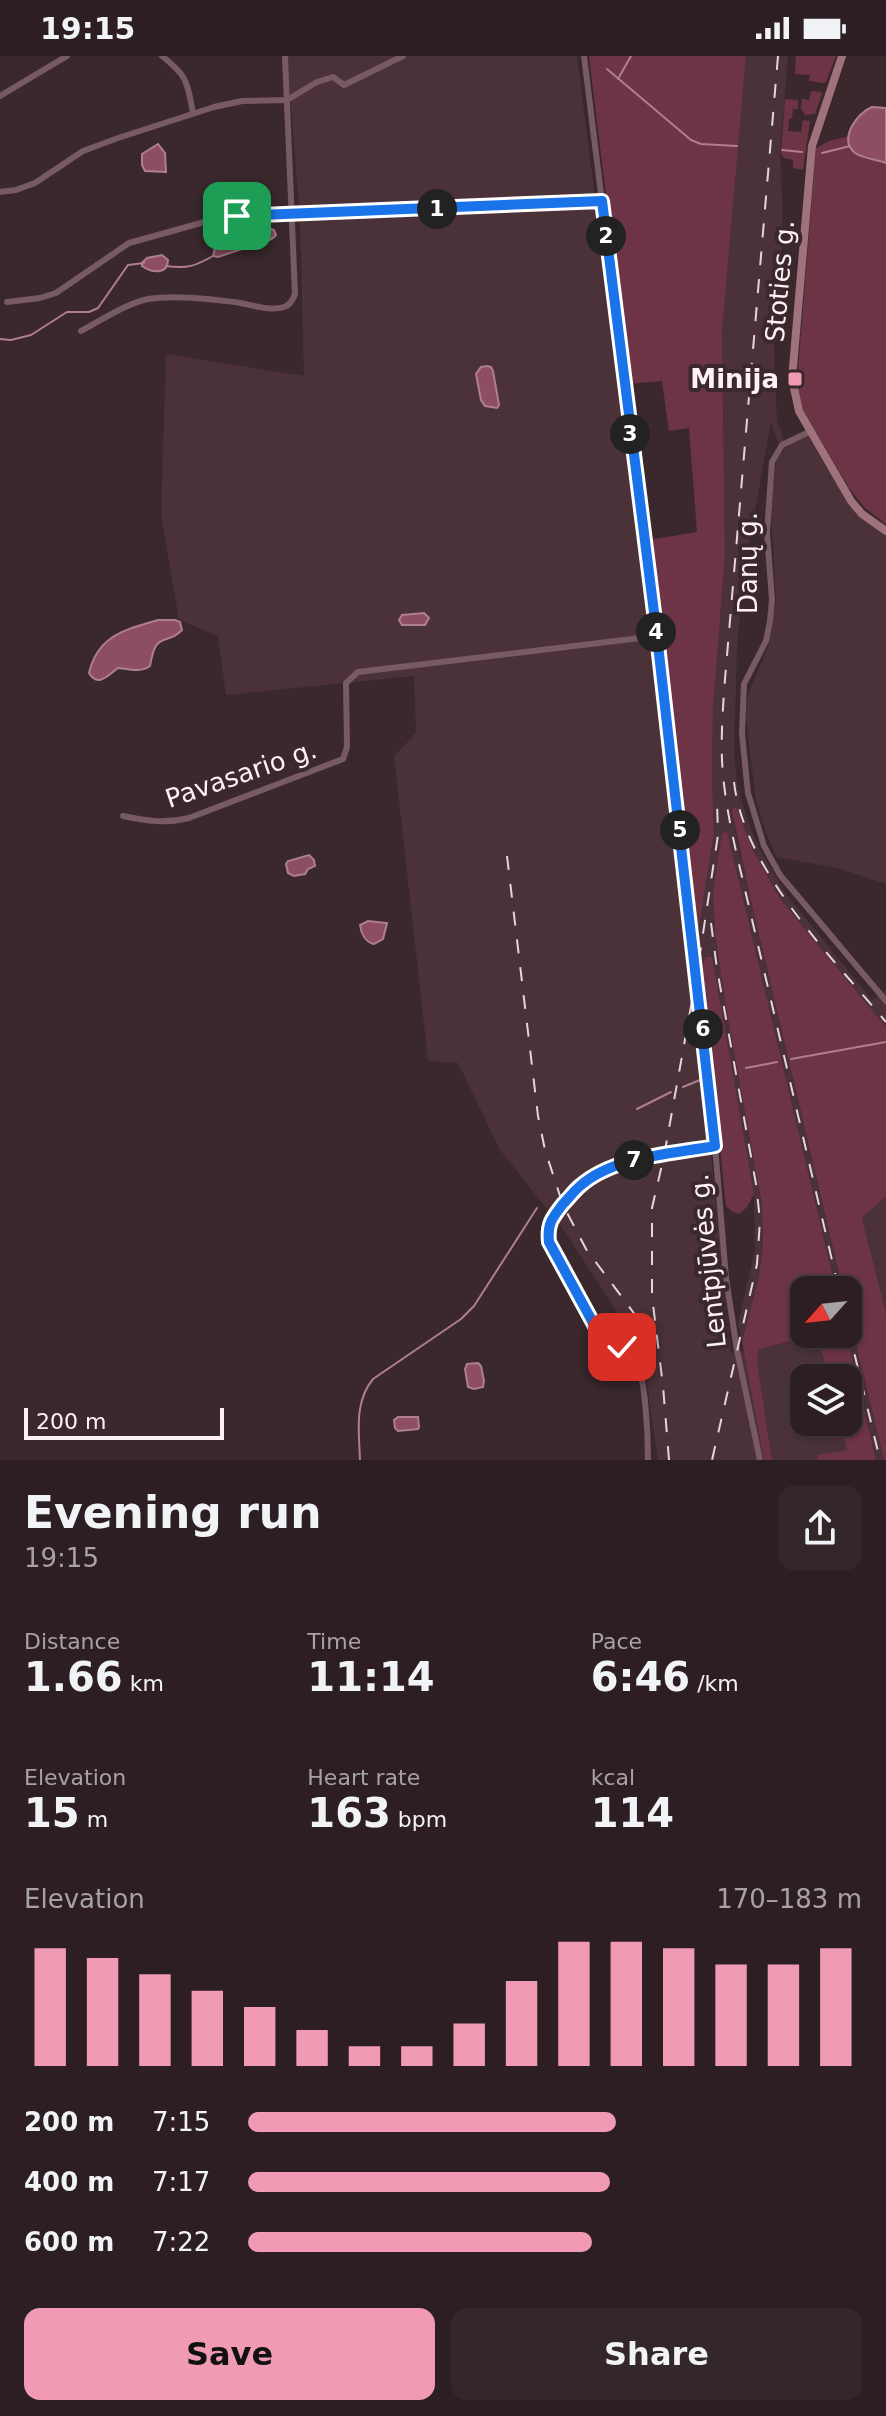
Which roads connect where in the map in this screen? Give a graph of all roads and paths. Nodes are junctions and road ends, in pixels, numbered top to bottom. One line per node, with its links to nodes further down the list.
1 (67, 56): 7 (street)
2 (162, 56): 9 (street)
3 (285, 56): 8 (street)
4 (403, 56): 8 (street)
5 (584, 56): 11 (street, Lentpjūvės g.)
6 (842, 56): 15 (main road, Stoties g.)
7 (0, 96)
8 (287, 100): 9 (street); 12 (street)
9 (193, 113): 10 (street)
10 (0, 192)
11 (602, 201): 12 (street); 17 (street, Lentpjūvės g.)
12 (293, 214): 13 (street); 14 (street)
13 (7, 302)
14 (81, 331)
15 (811, 431): 16 (main road, Stoties g.); 19 (street, Danų g.)
16 (886, 531)
17 (657, 636): 18 (street, Pavasario g.); 20 (street, Lentpjūvės g.)
18 (123, 816)
19 (886, 1001)
20 (715, 1146): 21 (street); 22 (street, Lentpjūvės g.)
21 (648, 1460)
22 (760, 1460)

